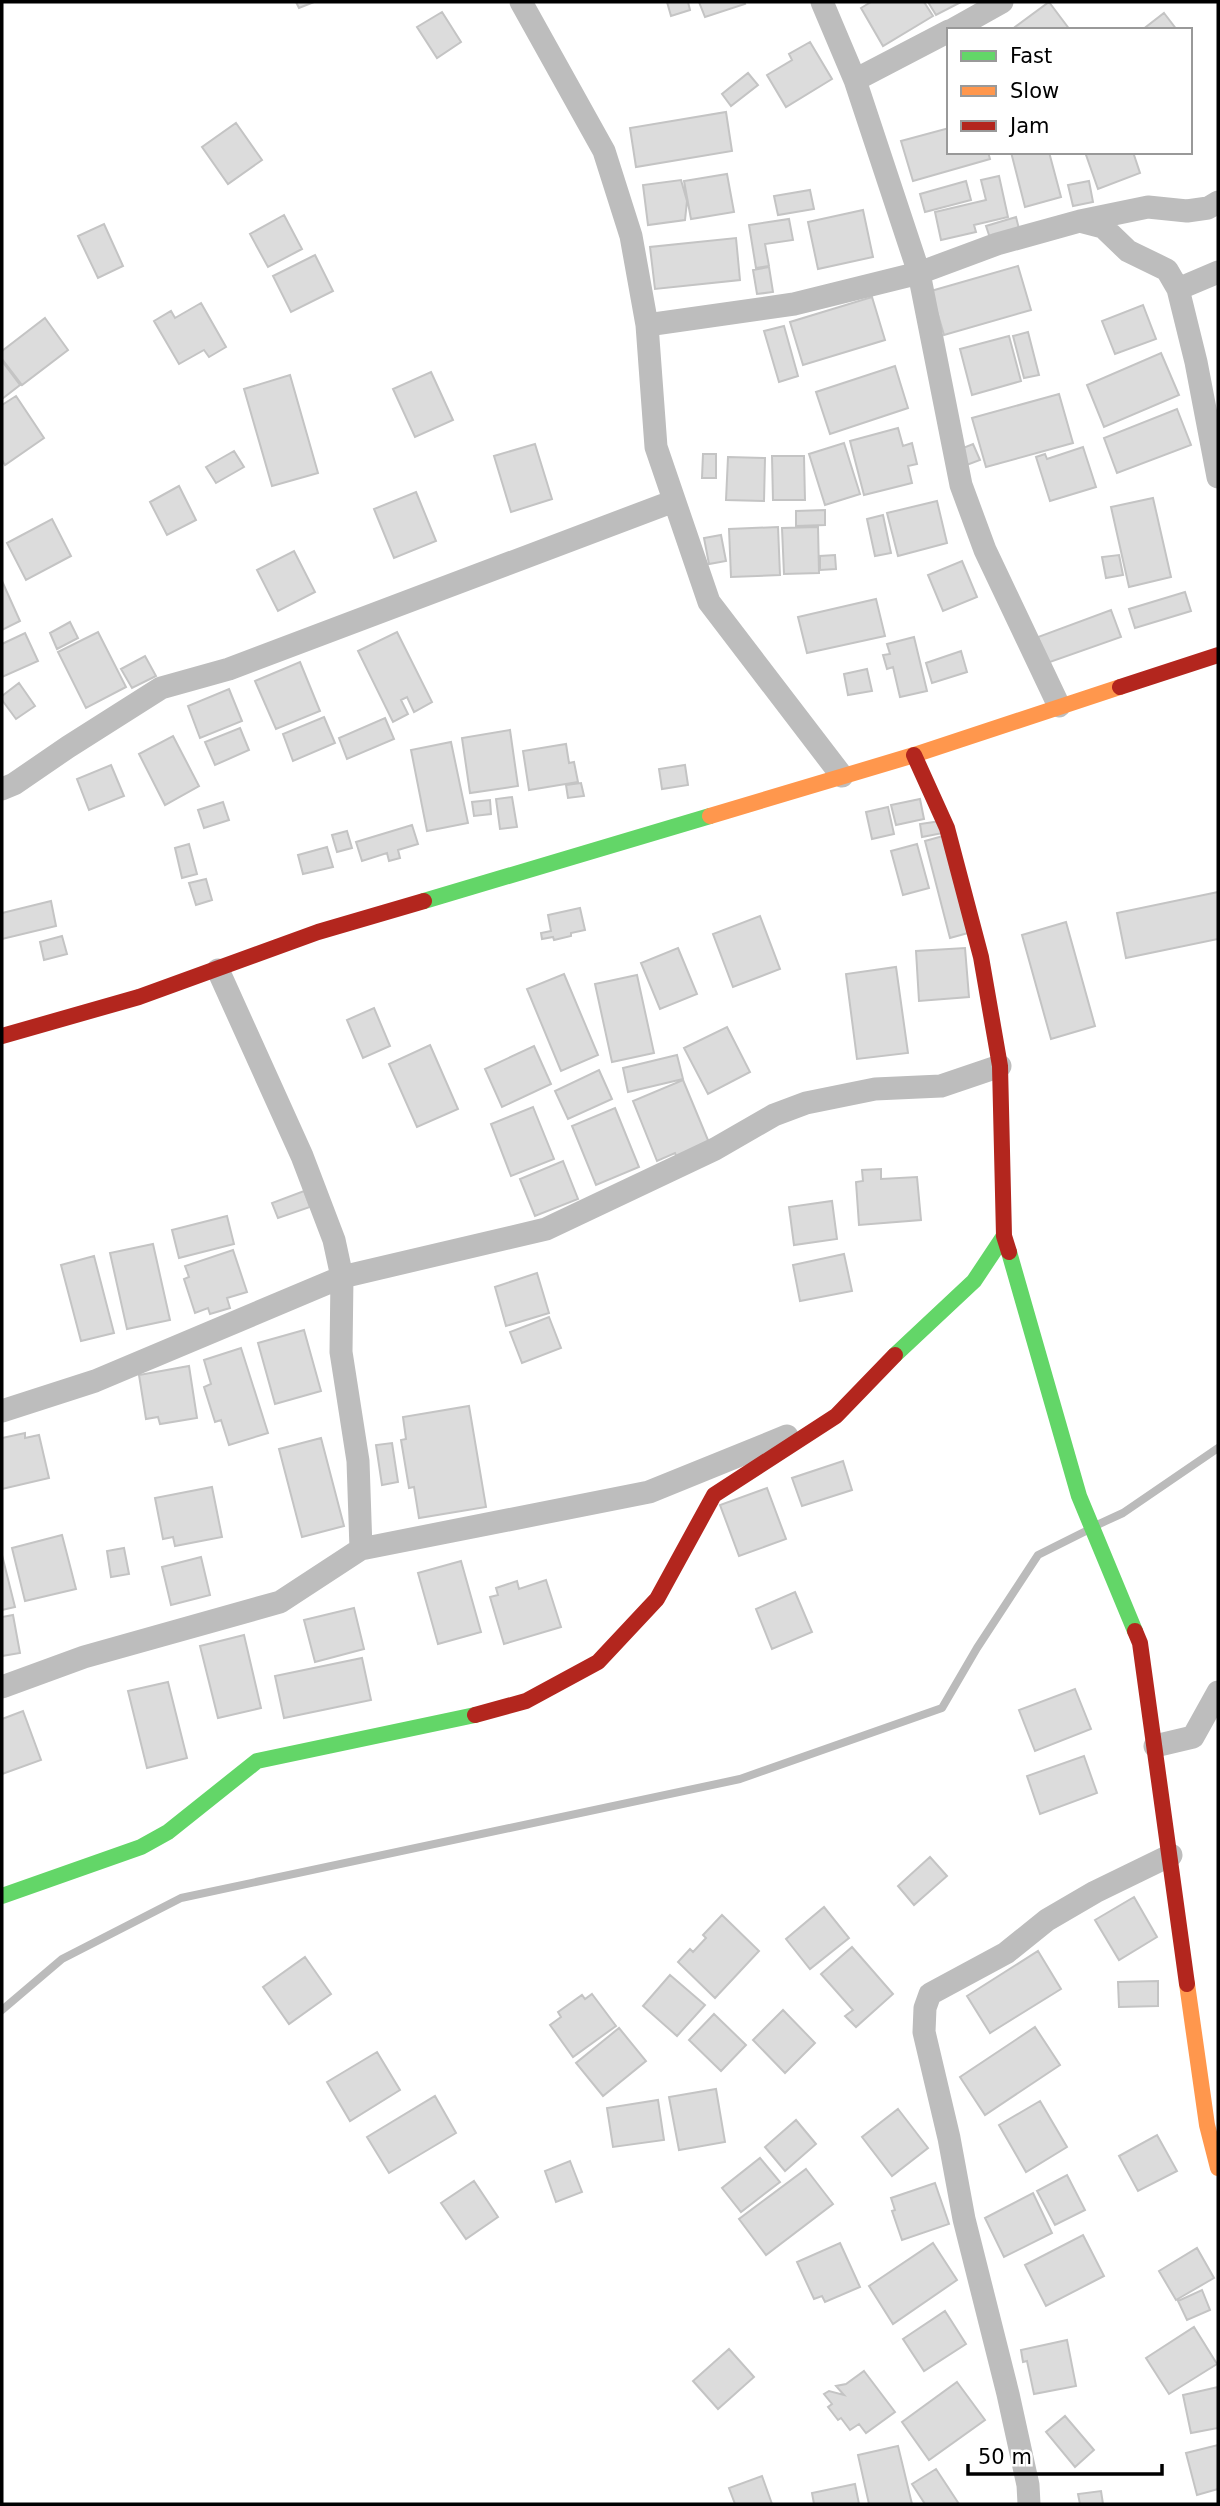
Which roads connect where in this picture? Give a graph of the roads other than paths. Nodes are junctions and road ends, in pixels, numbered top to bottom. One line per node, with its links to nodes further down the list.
1 (521, 2): 12 (street)
2 (822, 2): 6 (street)
3 (1002, 2): 4 (street)
4 (955, 28)
5 (947, 33): 6 (street)
6 (855, 80): 10 (street)
7 (1218, 202): 8 (street)
8 (1080, 221): 10 (street); 11 (street)
9 (1218, 272): 11 (street)
10 (919, 273): 12 (street); 16 (street)
11 (1178, 289): 13 (street)
12 (647, 325): 14 (street)
13 (1218, 477)
14 (674, 501): 18 (street); 19 (street)
15 (1218, 655): 16 (street)
16 (1059, 706): 17 (street)
17 (914, 755): 18 (street); 22 (street)
18 (842, 776): 20 (street)
19 (2, 789)
20 (218, 970): 21 (street); 24 (street)
21 (2, 1037)
22 (1000, 1066): 23 (street); 24 (street)
23 (1004, 1236): 26 (street); 30 (street)
24 (342, 1277): 25 (street); 27 (street)
25 (2, 1411)
26 (835, 1416): 27 (street); 32 (street)
27 (361, 1549): 28 (street)
28 (2, 1687)
29 (1218, 1692): 30 (street)
30 (1156, 1746): 31 (street)
31 (1171, 1855): 33 (street); 34 (street)
32 (2, 1896)
33 (1218, 2168)
34 (1029, 2504)

